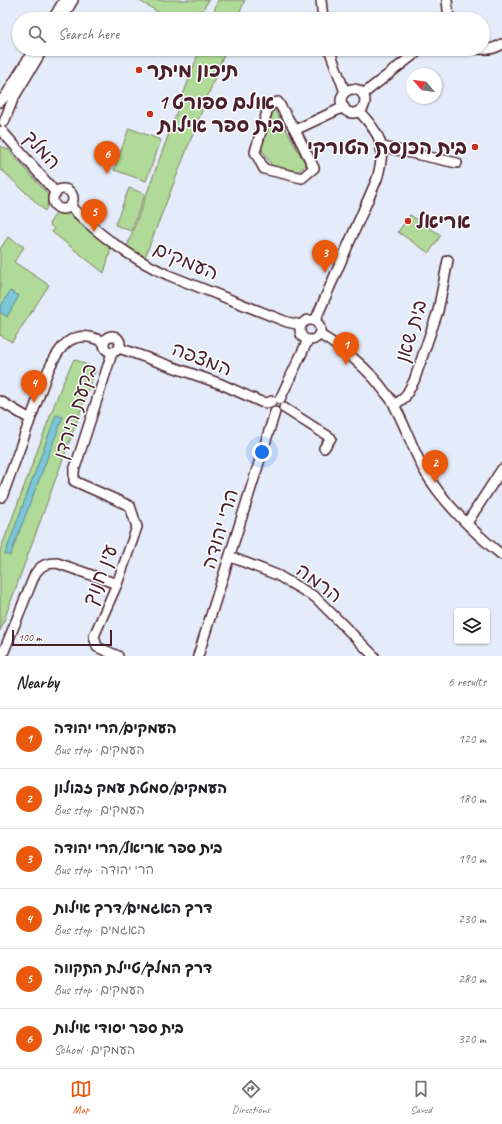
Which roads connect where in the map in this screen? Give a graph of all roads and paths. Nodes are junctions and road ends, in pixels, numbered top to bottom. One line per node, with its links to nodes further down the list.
1 (64, 0): 5 (street)
2 (73, 0): 6 (street)
3 (321, 0): 7 (street)
4 (447, 0): 8 (street)
5 (56, 12)
6 (66, 12)
7 (322, 12)
8 (448, 12)
9 (502, 44): 10 (street)
10 (490, 50)
11 (30, 56): 17 (street)
12 (39, 56): 20 (street)
13 (332, 56): 15 (street)
14 (412, 56): 16 (street)
15 (345, 92): 16 (street); 18 (street)
16 (363, 94): 19 (street)
17 (0, 102)
18 (344, 107): 19 (street); 21 (street)
19 (359, 111): 22 (street)
20 (1, 125): 24 (street, המלך)
21 (295, 130): 21 (street)
22 (382, 148): 23 (street); 27 (street)
23 (457, 163)
24 (56, 193): 25 (street); 25 (street)
25 (70, 206): 28 (street, העמקים)
26 (448, 260): 35 (street, בית שאן)
27 (315, 321): 28 (street); 29 (street)
28 (301, 325): 30 (street)
29 (319, 334): 30 (street); 35 (street)
30 (308, 340): 33 (street)
31 (104, 342): 32 (street); 32 (street); 38 (street)
32 (116, 350): 33 (street, המצפה); 42 (street, בקעת הירדן)
33 (276, 400): 36 (street); 37 (street)
34 (0, 402): 38 (street)
35 (395, 405): 43 (street)
36 (284, 408): 37 (street); 39 (street)
37 (275, 412): 45 (street, הרי יהודה)
38 (30, 419): 41 (street)
39 (324, 448)
40 (502, 469): 43 (street)
41 (2, 497)
42 (134, 516): 46 (street, עין חנוך)
43 (467, 522): 44 (street)
44 (502, 555)
45 (231, 557): 49 (street, הרי יהודה); 50 (street, הרמה)
46 (117, 584): 47 (street); 48 (street, עין חנוך)
47 (2, 656)
48 (118, 656)
49 (198, 656)
50 (374, 656)

